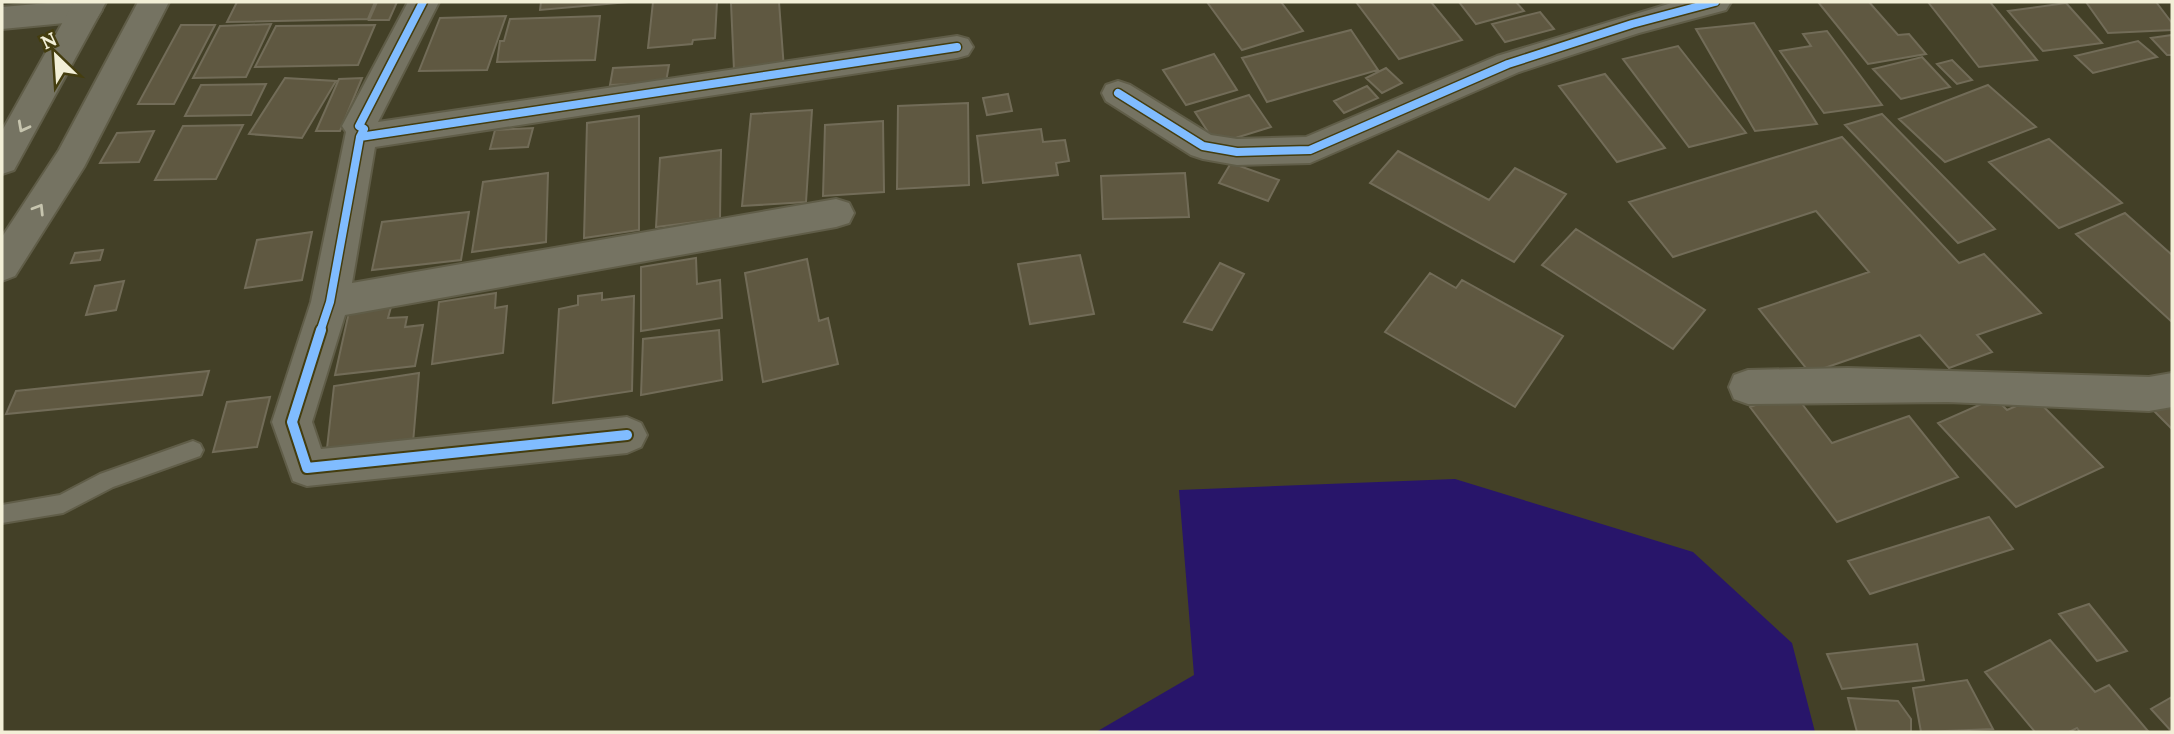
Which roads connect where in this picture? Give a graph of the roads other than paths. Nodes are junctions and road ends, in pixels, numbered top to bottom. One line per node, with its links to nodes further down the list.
1 (153, 2): 11 (street, one-way to 1)
2 (423, 2): 8 (street)
3 (1704, 3): 7 (street)
4 (88, 6): 5 (street); 9 (street, one-way to 9)
5 (2, 18)
6 (957, 47): 8 (street)
7 (1118, 93)
8 (360, 137): 12 (street)
9 (2, 161)
10 (836, 213): 12 (street)
11 (2, 267)
12 (330, 302): 15 (street)
13 (1748, 387): 14 (street)
14 (2172, 390)
15 (627, 435)
16 (193, 450): 17 (lane)
17 (2, 514)

